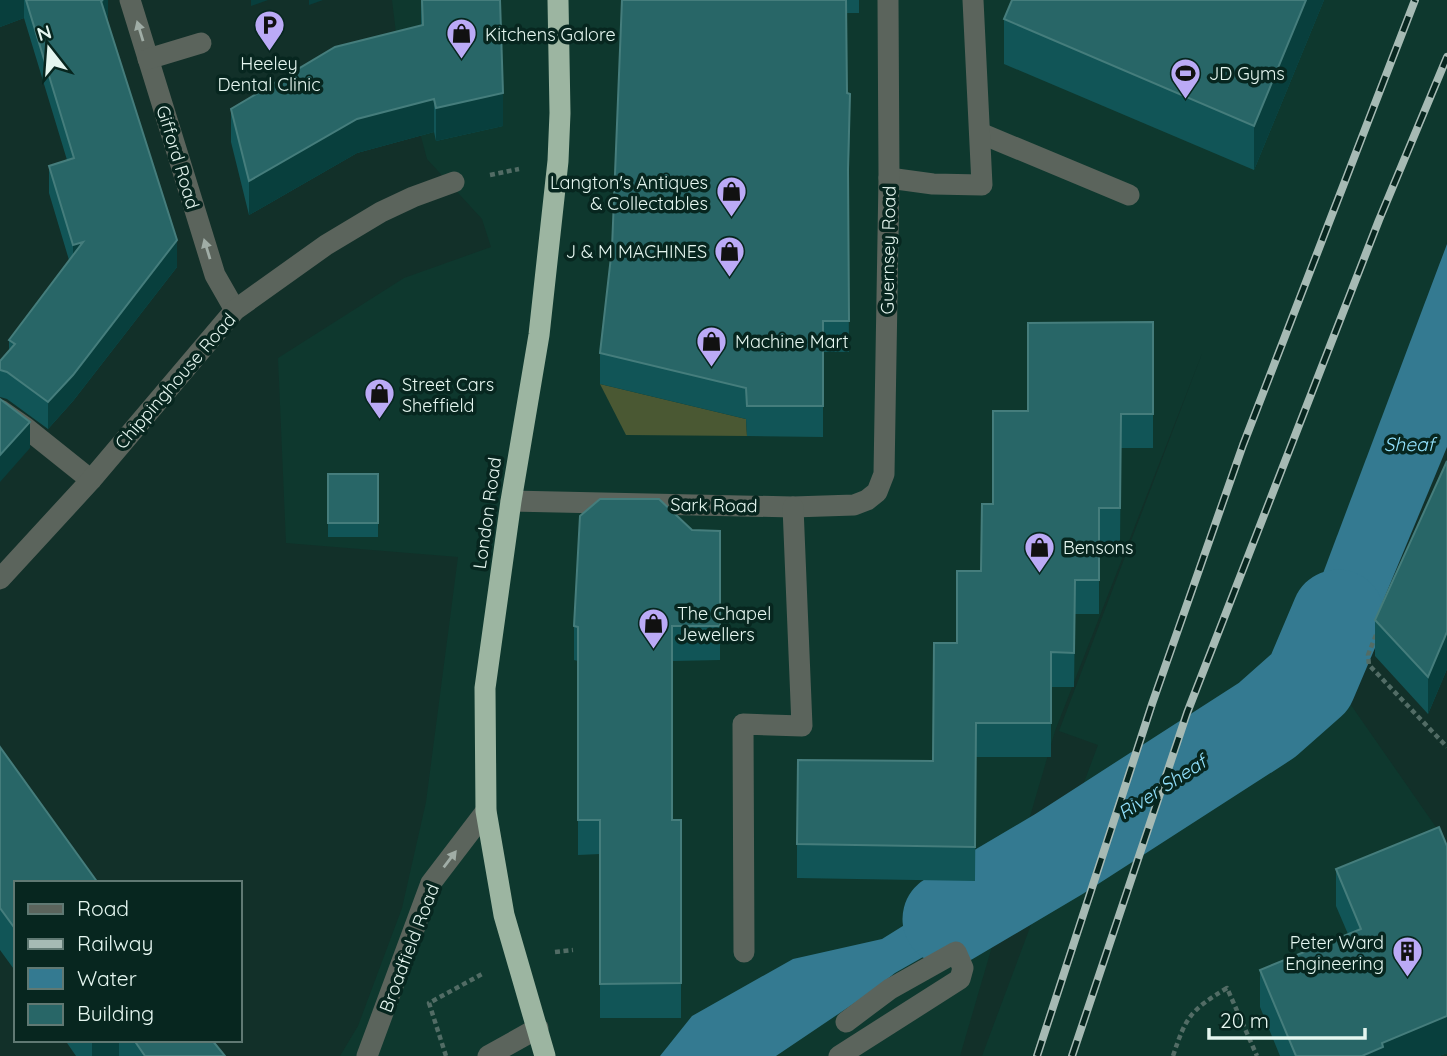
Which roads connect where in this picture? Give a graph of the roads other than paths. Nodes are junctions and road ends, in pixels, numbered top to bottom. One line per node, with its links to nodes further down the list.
1 (130, 0): 6 (street, Gifford Road, one-way to 1)
2 (558, 0): 15 (highway, London Road)
3 (888, 0): 8 (street, Guernsey Road)
4 (973, 0): 7 (street)
5 (201, 43): 6 (street)
6 (148, 59): 11 (street, Gifford Road, one-way to 6)
7 (980, 133): 8 (street); 10 (street)
8 (889, 178): 14 (street, Guernsey Road)
9 (454, 182): 11 (street, Chippinghouse Road)
10 (1129, 195)
11 (235, 310): 13 (street, Chippinghouse Road)
12 (0, 410): 13 (street)
13 (91, 480): 17 (street, Chippinghouse Road)
14 (873, 496): 16 (street, Sark Road)
15 (511, 500): 16 (street, Sark Road); 18 (highway, London Road)
16 (793, 507): 19 (street)
17 (0, 579)
18 (486, 811): 21 (highway, London Road); 22 (street, Broadfield Road, one-way to 18)
19 (744, 952)
20 (846, 1022): 25 (street)
21 (538, 1028): 23 (street); 24 (highway, London Road)
22 (367, 1056)
23 (488, 1056)
24 (545, 1056)
25 (839, 1056)

